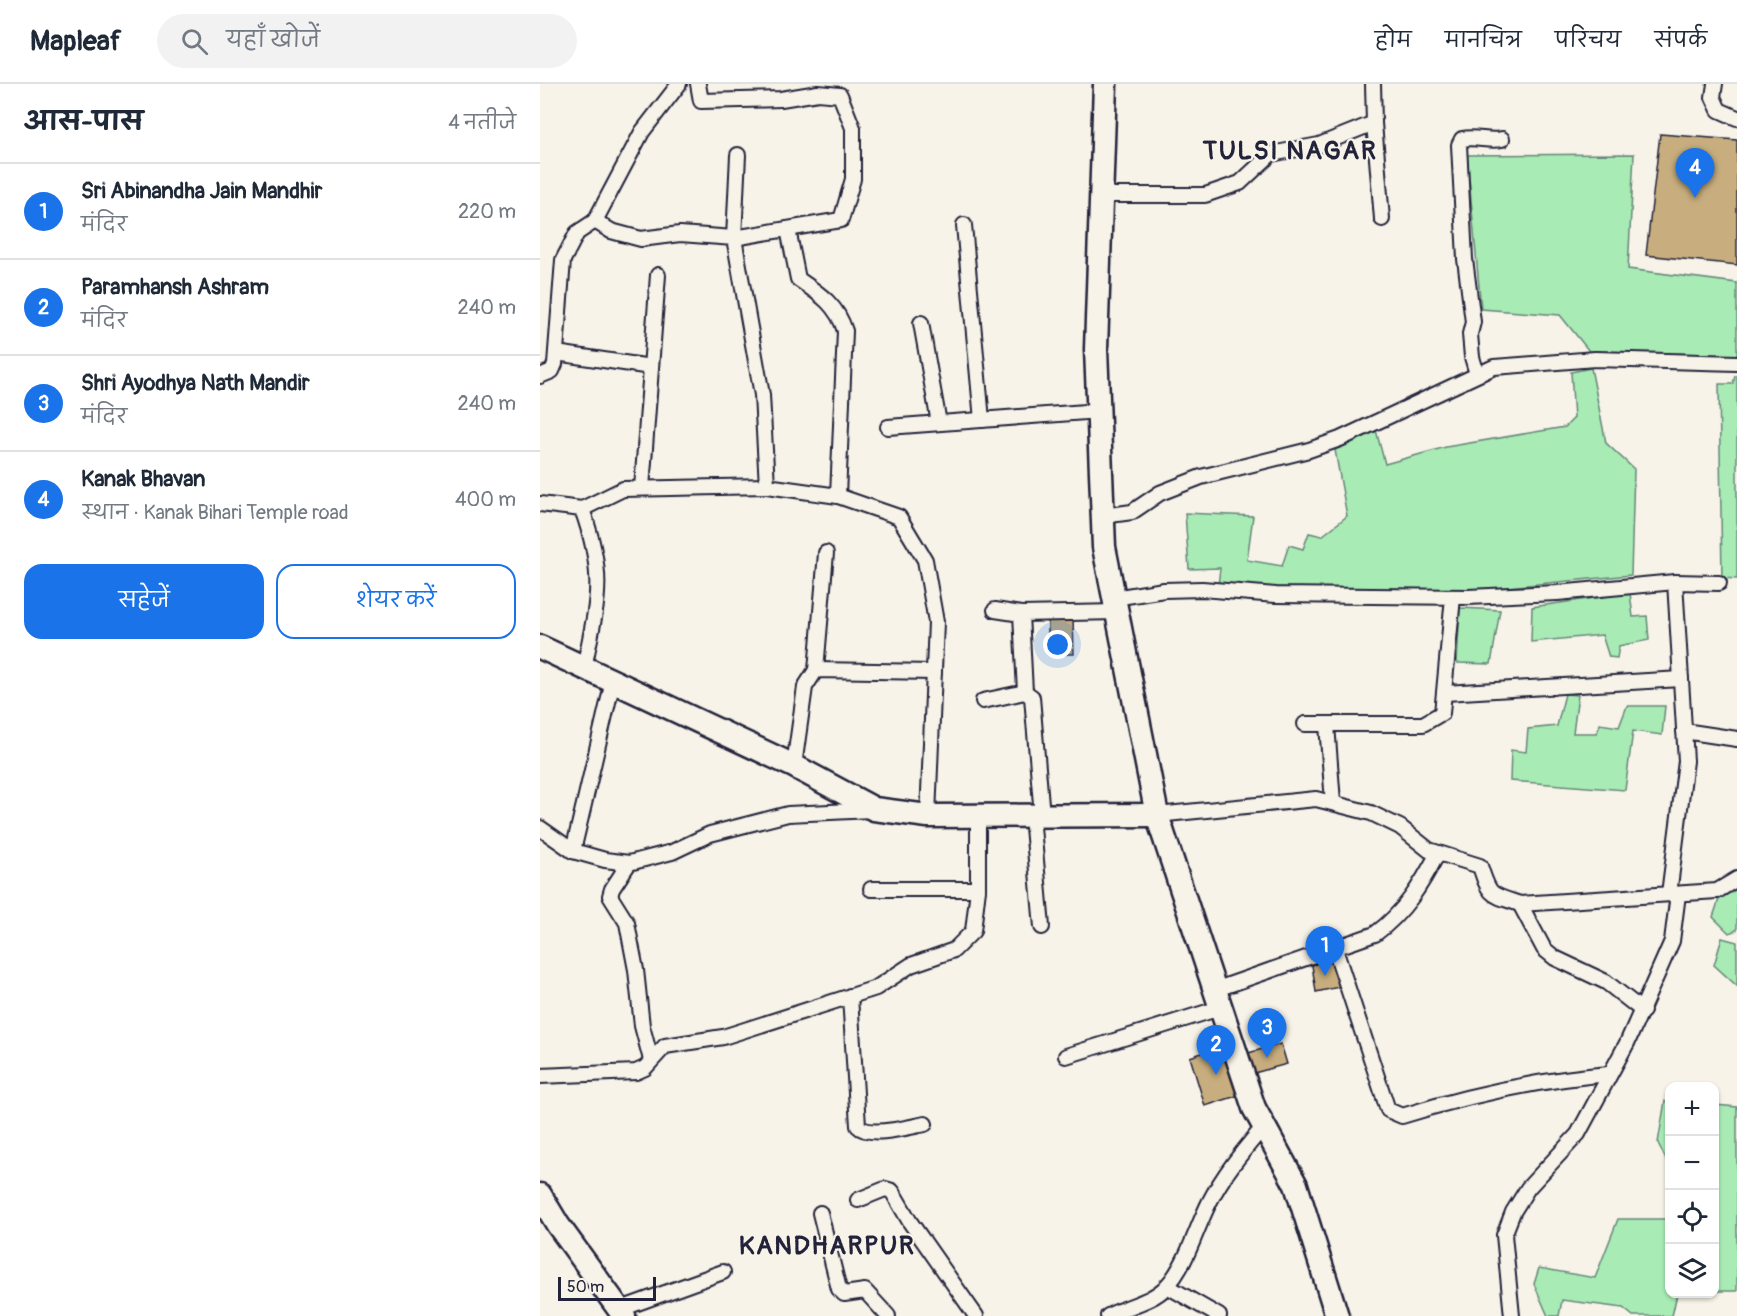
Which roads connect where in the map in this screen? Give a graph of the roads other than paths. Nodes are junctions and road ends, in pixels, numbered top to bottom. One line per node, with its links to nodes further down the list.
1 (679, 84): 12 (street)
2 (698, 84): 14 (street)
3 (1105, 84): 10 (main road)
4 (1373, 84): 7 (street)
5 (1715, 84): 6 (street)
6 (1737, 118)
7 (1374, 123): 10 (street); 11 (street)
8 (1502, 139): 21 (street)
9 (738, 155): 15 (street)
10 (1102, 195): 23 (main road)
11 (1382, 219)
12 (595, 221): 15 (street); 18 (street)
13 (964, 225): 24 (street)
14 (788, 229): 15 (street); 29 (street)
15 (734, 238): 27 (street)
16 (658, 275): 20 (street)
17 (921, 322): 25 (street)
18 (556, 353): 20 (street); 22 (street)
19 (1737, 363): 21 (street)
20 (651, 367): 28 (street)
21 (1477, 374): 32 (street)
22 (540, 376)
23 (1099, 411): 24 (street); 32 (main road)
24 (982, 420): 25 (street)
25 (939, 423): 26 (street)
26 (888, 427)
27 (767, 486): 28 (street); 29 (street)
28 (642, 489): 31 (street)
29 (838, 496): 43 (street)
30 (540, 504): 31 (street)
31 (582, 509): 41 (street)
32 (1103, 516): 37 (main road)
33 (826, 553): 42 (street)
34 (1675, 582): 35 (street); 36 (street); 44 (street)
35 (1719, 583)
36 (1453, 597): 37 (street); 47 (street)
37 (1115, 605): 39 (street); 56 (main road)
38 (995, 610): 39 (street)
39 (1021, 614): 46 (street)
40 (540, 647): 41 (main road)
41 (585, 668): 45 (main road)
42 (816, 670): 43 (street); 53 (street)
43 (934, 672): 57 (street)
44 (1681, 679): 47 (street); 51 (street)
45 (613, 681): 53 (main road); 61 (street)
46 (1025, 692): 48 (street); 59 (street)
47 (1445, 693): 50 (street)
48 (982, 701)
49 (1305, 724): 50 (street)
50 (1327, 725): 54 (street)
51 (1684, 731): 52 (street); 67 (street)
52 (1737, 739)
53 (794, 766): 55 (main road)
54 (1333, 802): 56 (street); 62 (street)
55 (874, 809): 57 (main road); 63 (street)
56 (1157, 815): 59 (main road); 72 (main road)
57 (927, 816): 58 (main road)
58 (978, 816): 59 (main road); 66 (street)
59 (1037, 816): 69 (street)
60 (540, 828): 61 (street)
61 (573, 851): 63 (street)
62 (1438, 853): 68 (street); 70 (street)
63 (629, 863): 75 (street)
64 (1737, 879): 67 (street)
65 (871, 889): 66 (street)
66 (978, 889): 71 (street)
67 (1673, 894): 68 (street); 73 (street)
68 (1520, 904): 73 (street)
69 (1042, 927)
70 (1335, 950): 72 (street); 76 (street)
71 (850, 996): 75 (street); 78 (street)
72 (1217, 999): 74 (street); 79 (main road)
73 (1643, 1011): 76 (street)
74 (1066, 1056)
75 (651, 1060): 77 (street)
76 (1609, 1074): 91 (street)
77 (540, 1076)
78 (925, 1124)
79 (1264, 1126): 84 (street); 90 (main road)
80 (540, 1195): 85 (main road)
81 (858, 1200): 87 (street)
82 (820, 1213): 86 (street)
83 (723, 1272): 85 (street)
84 (1167, 1286): 88 (street); 89 (street)
85 (621, 1313)
86 (888, 1316)
87 (976, 1316)
88 (1108, 1316)
89 (1219, 1316)
90 (1337, 1316)
91 (1512, 1316)

